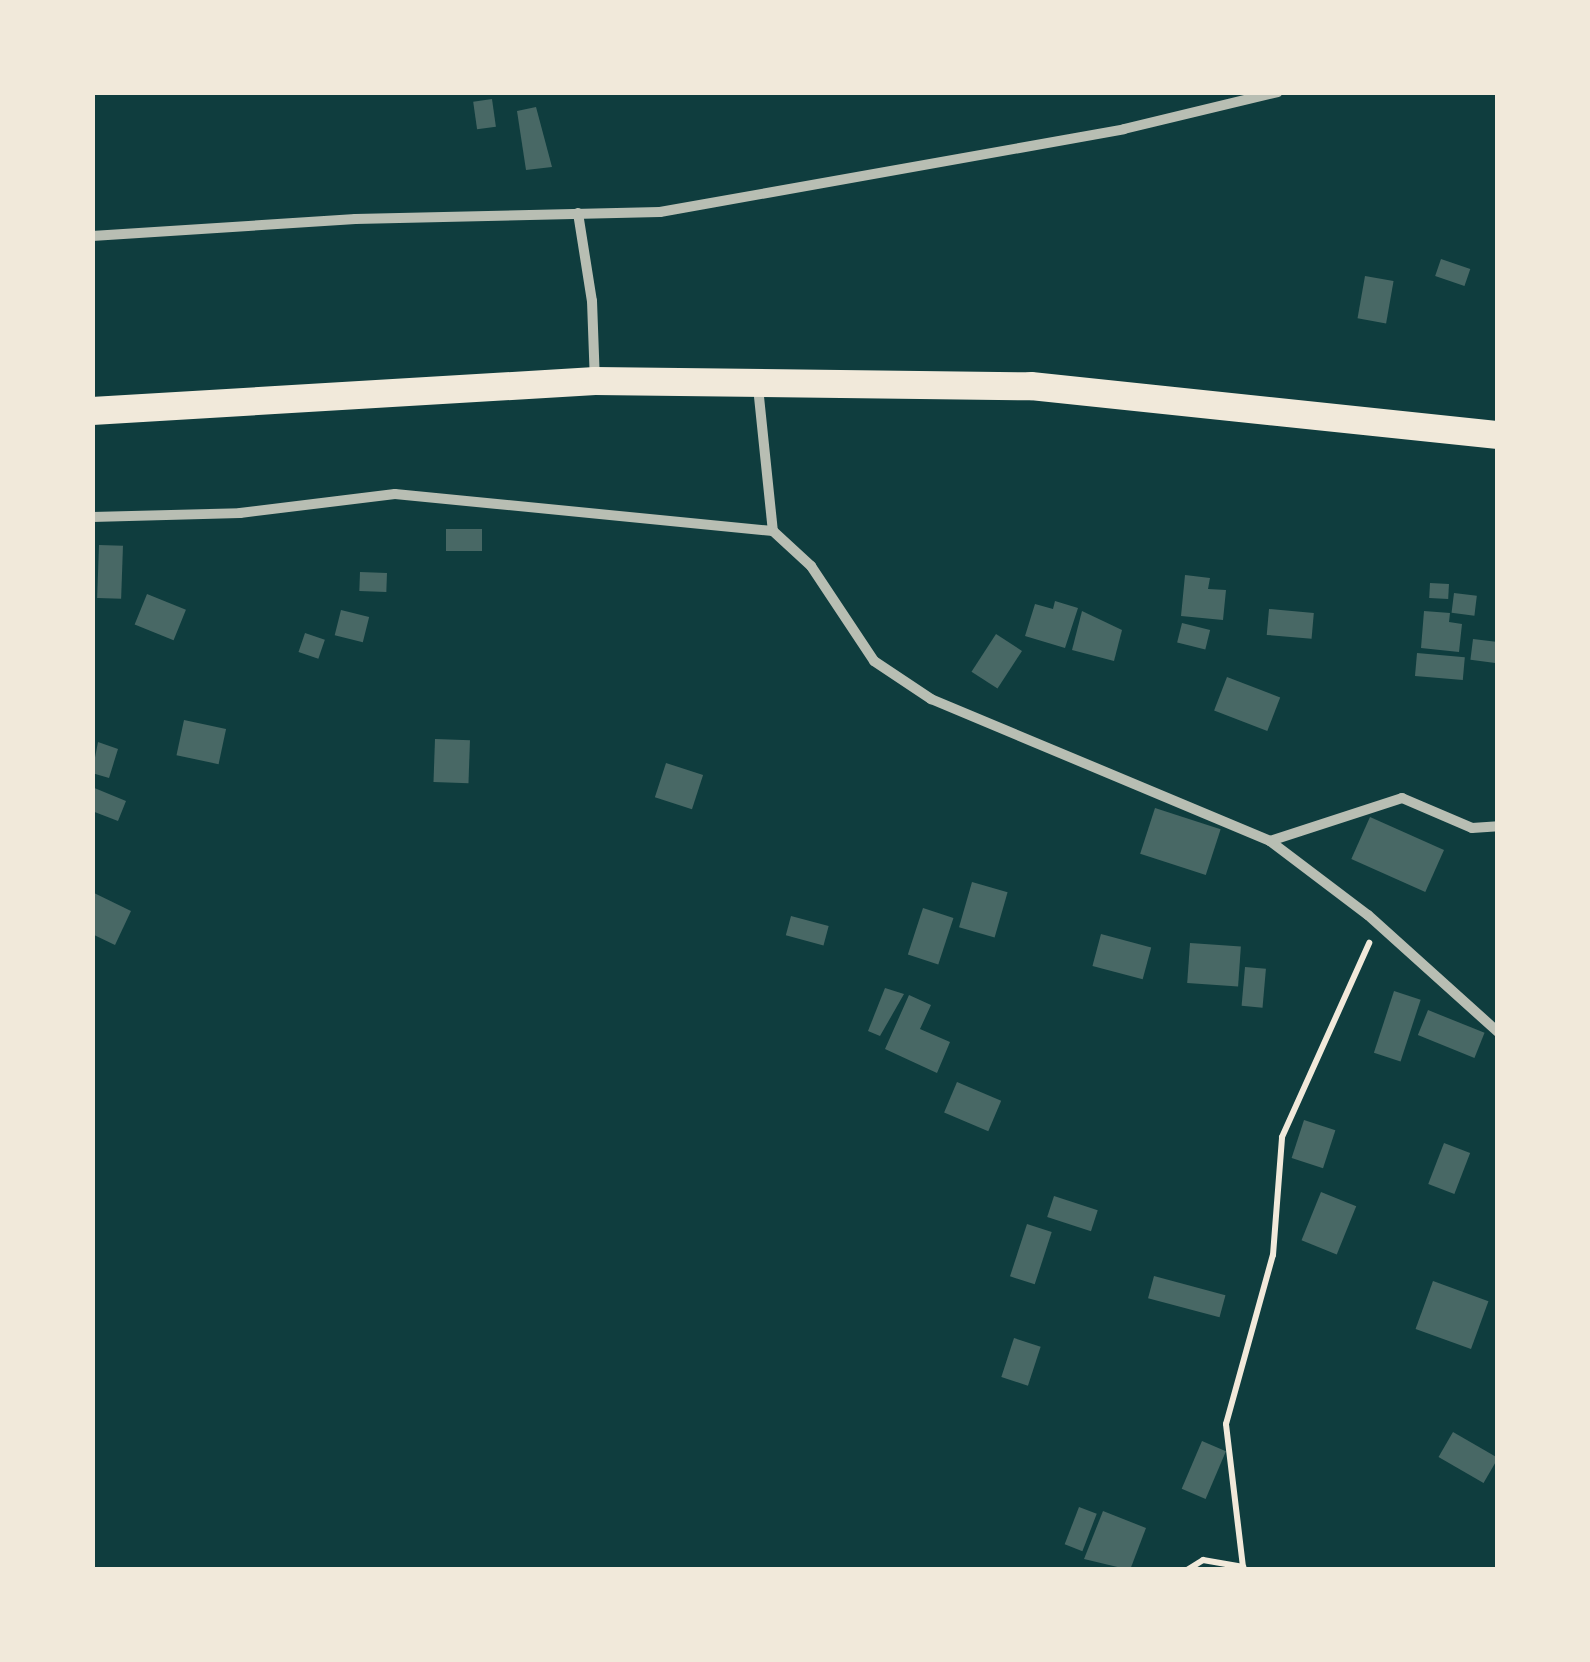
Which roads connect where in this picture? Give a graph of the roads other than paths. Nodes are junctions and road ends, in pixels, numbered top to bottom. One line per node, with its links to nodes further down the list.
1 (1278, 92): 2 (street)
2 (578, 213): 3 (street); 4 (street)
3 (92, 236)
4 (595, 380): 5 (highway); 6 (highway)
5 (757, 385): 7 (highway); 9 (street)
6 (92, 411)
7 (1498, 435)
8 (92, 516): 9 (street)
9 (773, 531): 11 (street)
10 (1498, 826): 11 (street)
11 (1270, 841): 12 (street)
12 (1498, 1032)

